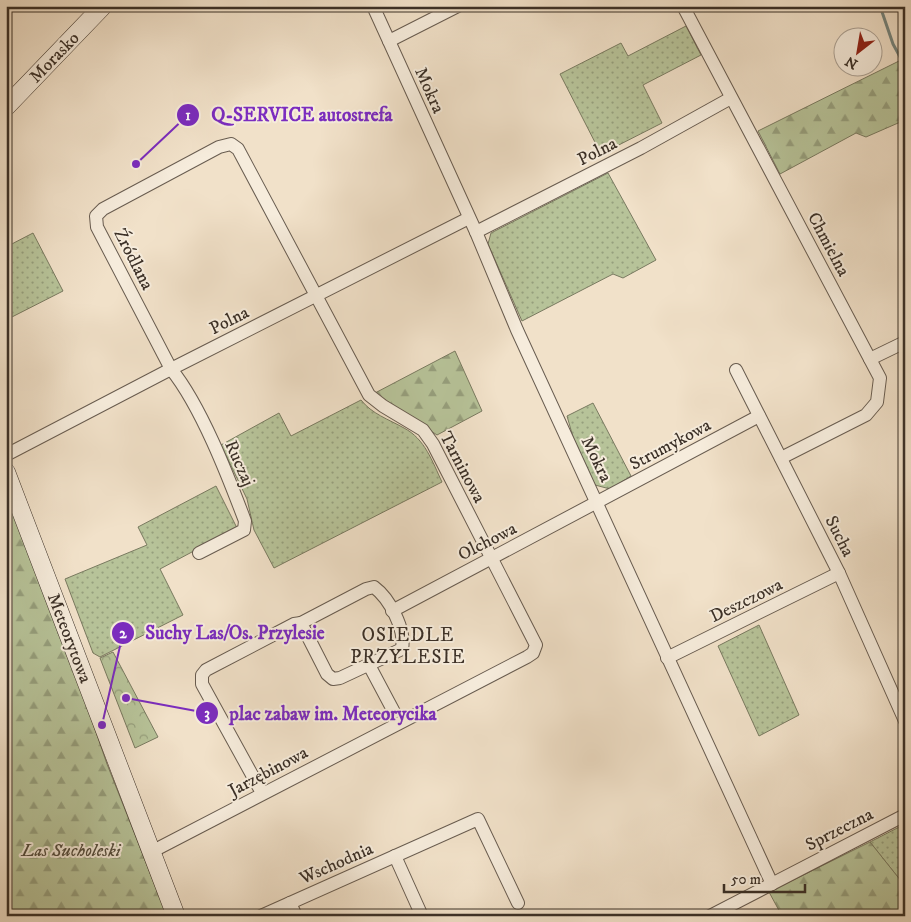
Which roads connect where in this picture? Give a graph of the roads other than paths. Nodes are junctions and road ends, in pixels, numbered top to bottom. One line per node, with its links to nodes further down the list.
1 (103, 6): 7 (street, Morasko)
2 (373, 6): 5 (street, Mokra)
3 (458, 6): 5 (street)
4 (683, 6): 6 (street, Chmielna)
5 (391, 45): 8 (street, Mokra)
6 (732, 98): 9 (street, Polna); 12 (street, Chmielna)
7 (6, 107)
8 (469, 218): 9 (street, Mokra); 10 (street, Polna)
9 (476, 232): 19 (street, Mokra)
10 (316, 295): 13 (street, Polna); 13 (street, Źródlana); 21 (street, Tarninowa)
11 (905, 342): 12 (street)
12 (870, 359): 17 (street, Chmielna)
13 (171, 369): 16 (street, Polna); 20 (street, Ruczaj)
14 (736, 370): 15 (street, Sucha)
15 (759, 416): 17 (street, Sucha); 19 (street, Strumykowa)
16 (6, 455)
17 (781, 458): 22 (street, Sucha)
18 (6, 472): 32 (street, Meteorytowa)
19 (598, 502): 21 (street, Olchowa); 26 (street, Mokra)
20 (199, 554)
21 (492, 559): 23 (street, Olchowa); 25 (street, Tarninowa)
22 (839, 574): 26 (street, Deszczowa); 29 (street, Sucha)
23 (392, 611): 24 (street); 27 (street)
24 (301, 622): 27 (street); 30 (street)
25 (533, 653): 30 (street, Jarzębinowa)
26 (668, 658): 34 (street, Mokra)
27 (370, 665): 28 (street)
28 (394, 712)
29 (905, 721)
30 (262, 793): 32 (street, Jarzębinowa)
31 (905, 816): 34 (street, Sprzeczna)
32 (152, 851): 37 (street, Meteorytowa)
33 (395, 856): 35 (street, Wschodnia); 36 (street, Wschodnia); 40 (street, Wschodnia)
34 (772, 884): 41 (street, Sprzeczna)
35 (290, 903): 38 (street, Wschodnia); 39 (street, Wschodnia)
36 (518, 903)
37 (176, 916)
38 (261, 916)
39 (296, 916)
40 (422, 916)
41 (710, 916)

